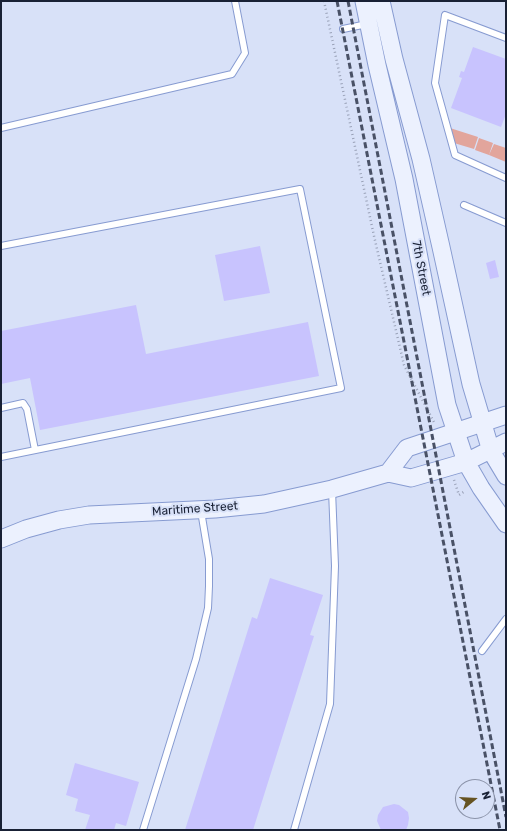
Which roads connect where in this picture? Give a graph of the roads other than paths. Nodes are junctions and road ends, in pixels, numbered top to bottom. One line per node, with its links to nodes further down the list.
1 (235, 1): 7 (lane)
2 (364, 1): 4 (main road, 7th Street)
3 (381, 1): 14 (main road, 7th Street)
4 (369, 24): 5 (lane); 15 (main road, 7th Street)
5 (343, 29)
6 (506, 38): 8 (lane)
7 (1, 128)
8 (506, 178)
9 (464, 205): 10 (lane)
10 (506, 223)
11 (1, 246): 17 (lane)
12 (1, 408): 17 (lane)
13 (506, 415): 14 (main road)
14 (482, 424): 15 (main road); 18 (main road, 7th Street)
15 (456, 432): 20 (main road, 7th Street); 21 (main road)
16 (506, 442): 18 (main road, Maritime Street)
17 (35, 450): 19 (lane)
18 (491, 451): 20 (main road, Maritime Street); 22 (main road, 7th Street)
19 (1, 456)
20 (466, 462): 21 (main road, Maritime Street); 25 (main road, 7th Street)
21 (388, 473): 23 (main road, Maritime Street)
22 (506, 476)
23 (332, 489): 24 (main road, Maritime Street); 30 (lane)
24 (200, 509): 26 (main road, Maritime Street); 29 (lane)
25 (506, 524)
26 (1, 539)
27 (506, 619): 28 (lane)
28 (482, 651)
29 (143, 830)
30 (294, 830)

